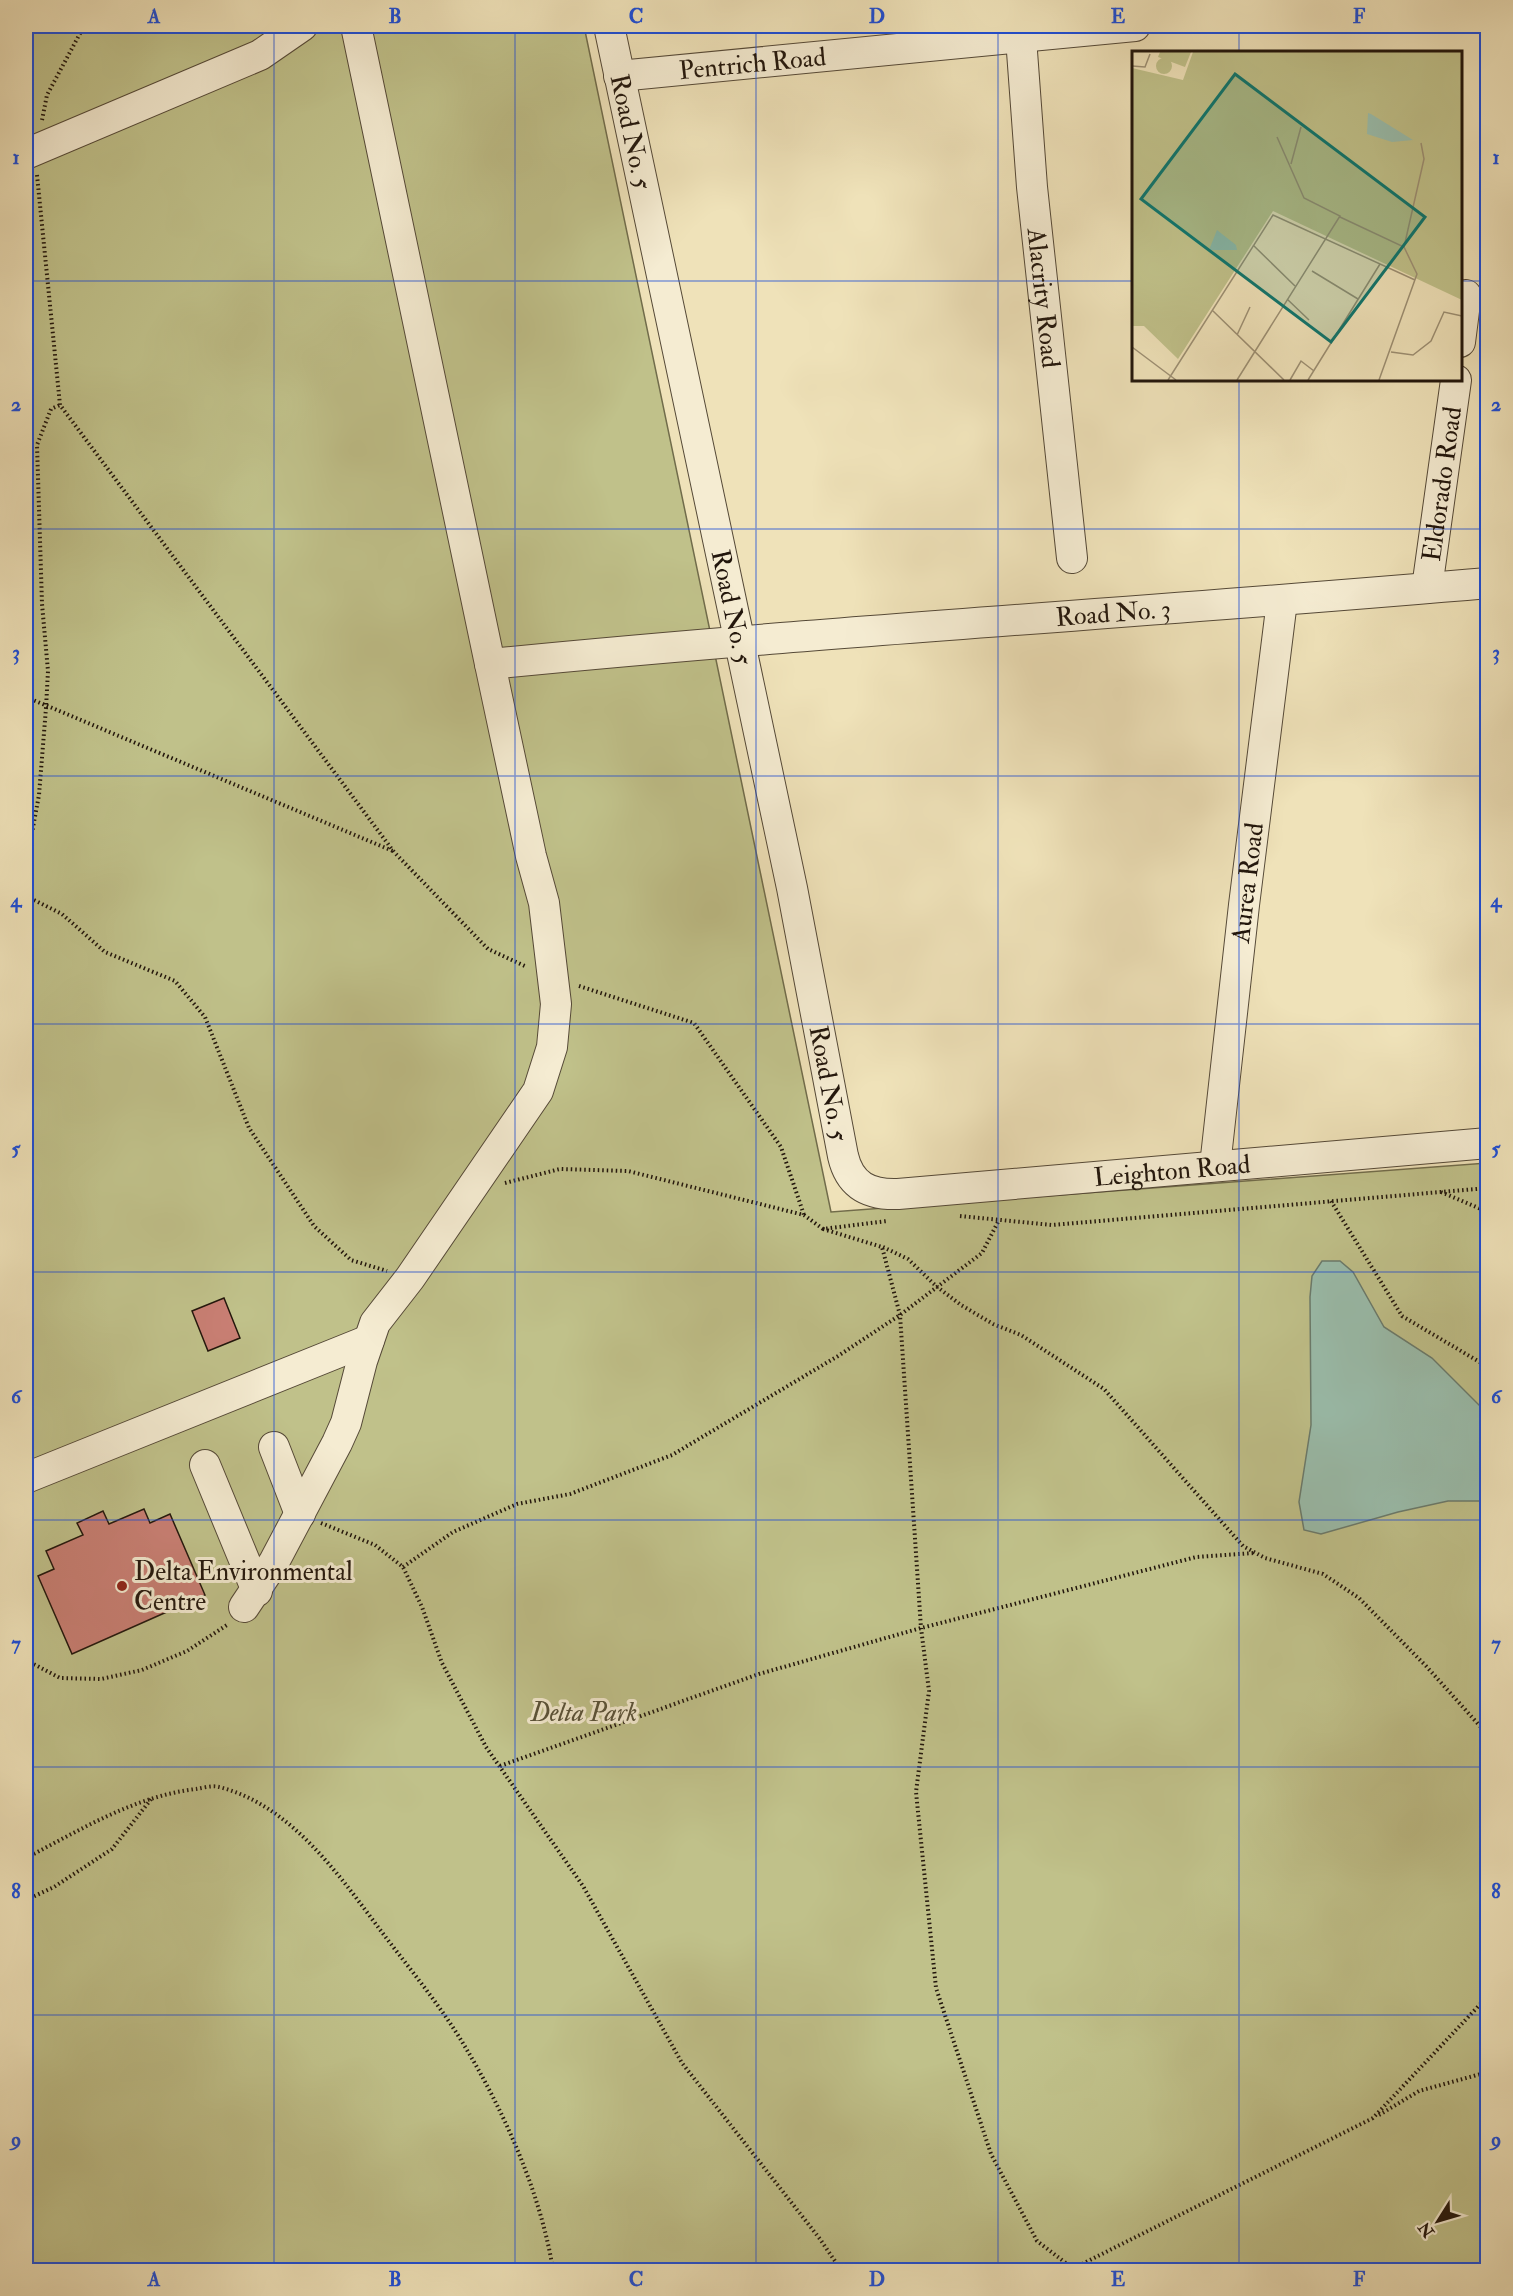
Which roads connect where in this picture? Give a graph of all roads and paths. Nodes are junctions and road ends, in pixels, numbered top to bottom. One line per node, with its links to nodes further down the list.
1 (84, 26): 8 (path)
2 (302, 26): 8 (street)
3 (356, 26): 18 (street)
4 (609, 26): 7 (street, Road No. 5)
5 (1135, 26): 6 (street, Pentrich Road)
6 (1021, 38): 7 (street, Pentrich Road); 13 (street, Alacrity Road)
7 (619, 76): 17 (street, Road No. 5)
8 (30, 152): 12 (path)
9 (1466, 295): 10 (street)
10 (1462, 333)
11 (1456, 381): 15 (street, Eldorado Road)
12 (60, 405): 20 (path); 21 (path)
13 (1072, 558)
14 (1488, 583): 15 (street, Road No. 3)
15 (1427, 588): 16 (street, Road No. 3)
16 (1282, 601): 17 (street, Road No. 3); 26 (street, Aurea Road)
17 (739, 639): 18 (street, Road No. 3); 27 (street, Road No. 5)
18 (490, 664): 24 (street)
19 (26, 697): 20 (path)
20 (46, 708): 21 (path); 22 (path)
21 (394, 852): 24 (path)
22 (26, 865)
23 (26, 896): 35 (path)
24 (554, 980): 31 (path); 35 (street)
25 (1488, 1143): 26 (street, Leighton Road)
26 (1215, 1166): 27 (street, Leighton Road)
27 (860, 1186)
28 (1440, 1192): 30 (path)
29 (1331, 1201): 39 (path)
30 (1488, 1212)
31 (804, 1215)
32 (999, 1220): 36 (path)
33 (823, 1229): 34 (path)
34 (882, 1247): 36 (path); 37 (path)
35 (410, 1278): 38 (street)
36 (936, 1286): 37 (path); 45 (path)
37 (900, 1315): 46 (path); 48 (path)
38 (369, 1340): 42 (street); 44 (street)
39 (1488, 1367)
40 (274, 1447): 44 (street)
41 (205, 1465): 47 (street)
42 (26, 1479): 43 (street)
43 (26, 1489)
44 (300, 1514): 46 (path); 47 (street)
45 (1256, 1553): 48 (path); 50 (path)
46 (403, 1567): 51 (path)
47 (250, 1599): 49 (path)
48 (921, 1628): 51 (path); 58 (path)
49 (26, 1660)
50 (1488, 1735)
51 (500, 1766): 60 (path)
52 (152, 1797): 53 (path); 54 (path); 59 (path)
53 (26, 1858)
54 (26, 1900)
55 (1488, 1996): 57 (path)
56 (1488, 2072): 57 (path)
57 (1373, 2118): 58 (path)
58 (1073, 2270)
59 (553, 2271)
60 (841, 2271)

